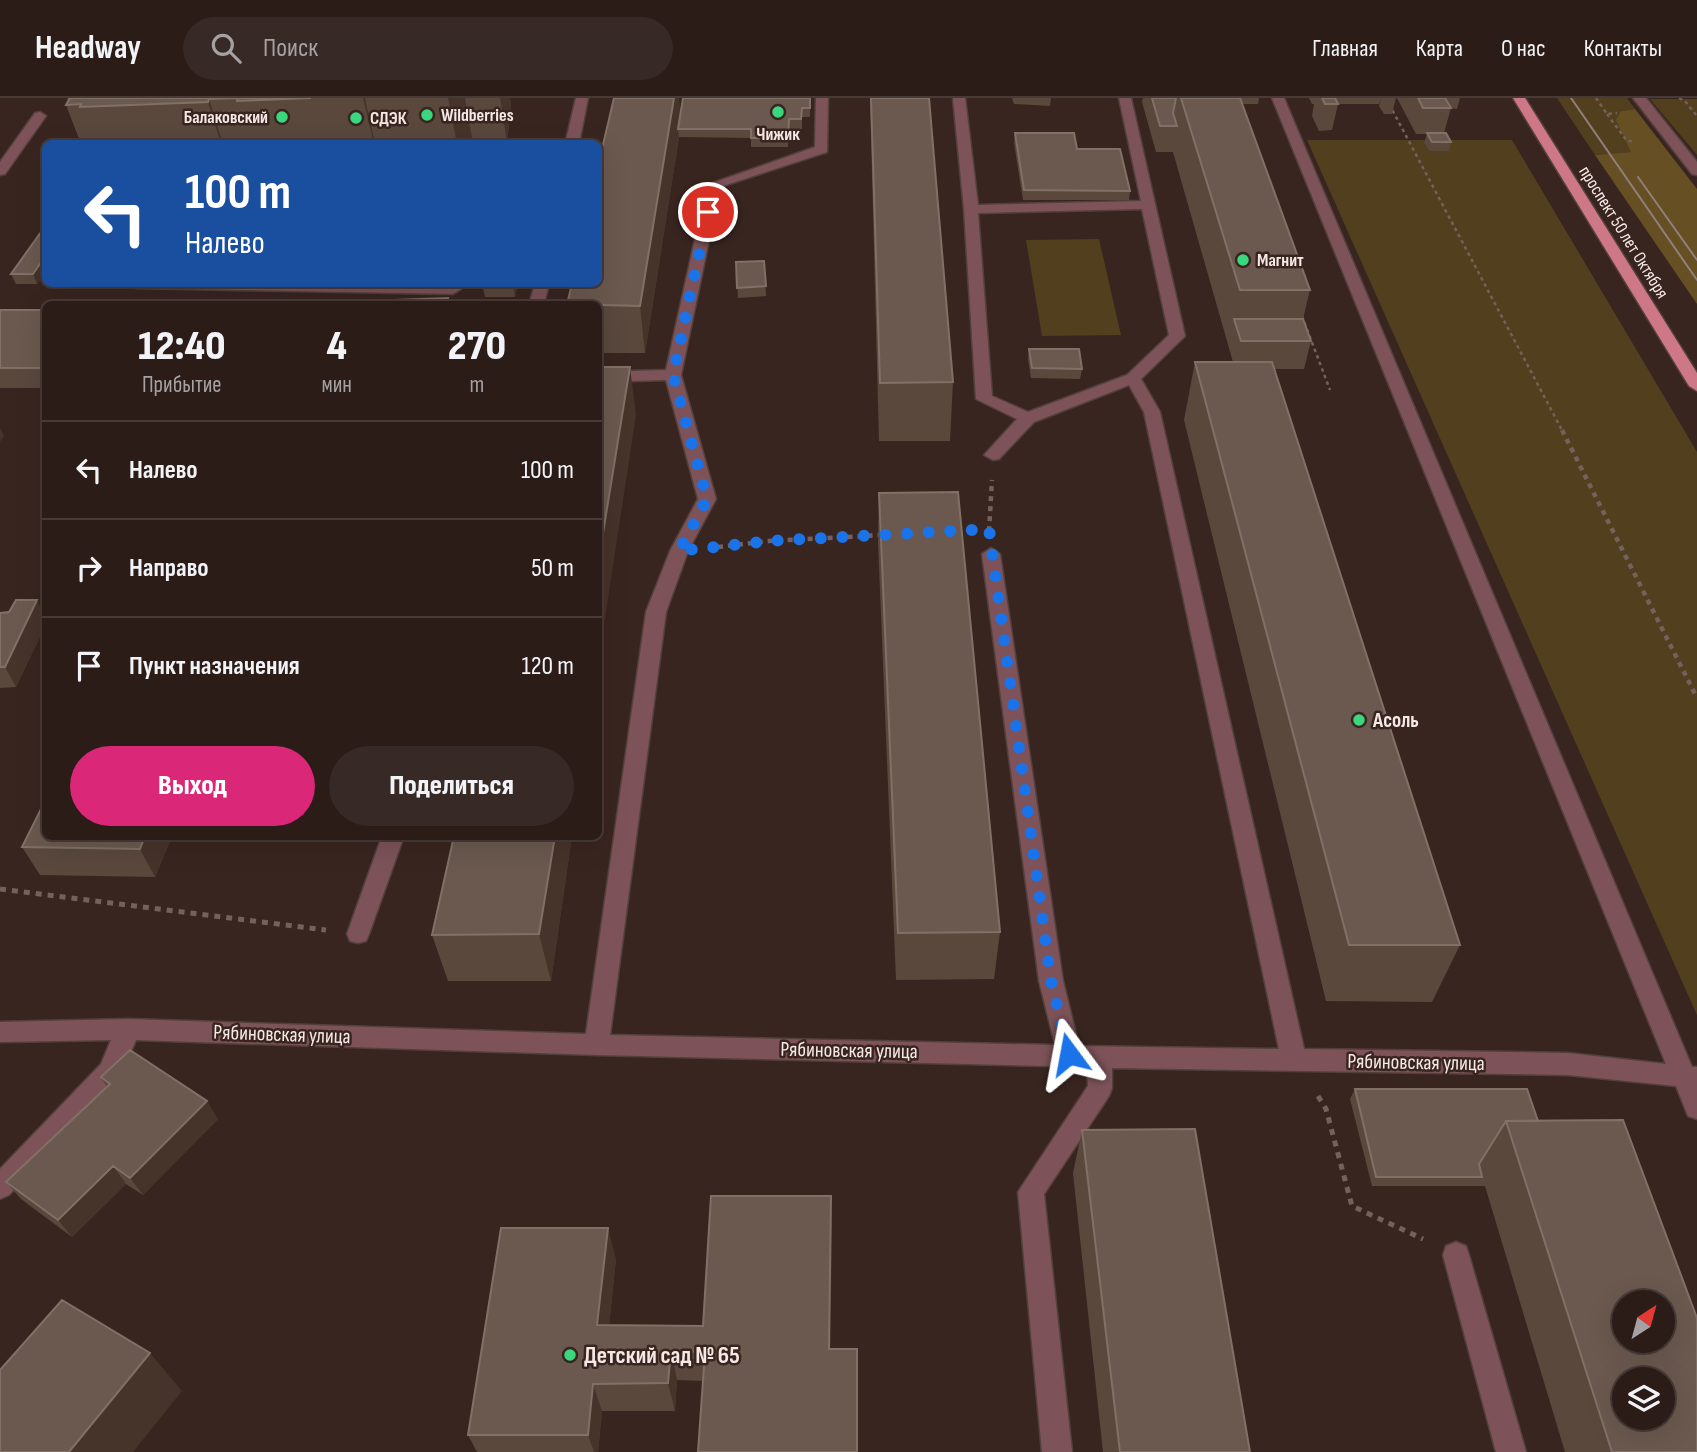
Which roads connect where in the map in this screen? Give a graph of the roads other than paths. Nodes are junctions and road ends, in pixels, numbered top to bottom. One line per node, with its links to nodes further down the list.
1 (582, 98): 9 (street)
2 (822, 98): 16 (street)
3 (959, 98): 13 (street)
4 (1125, 98): 12 (street)
5 (1278, 98): 31 (street)
6 (1519, 98): 19 (main road, проспект 50 лет Октября)
7 (1639, 98): 11 (street)
8 (40, 116): 10 (street)
9 (573, 140)
10 (0, 171)
11 (1697, 171)
12 (1149, 205): 13 (street); 18 (street)
13 (971, 209): 20 (street)
14 (256, 287): 15 (street)
15 (456, 292)
16 (673, 375): 17 (street); 27 (street)
17 (602, 377)
18 (1133, 378): 20 (street); 30 (street)
19 (1697, 386)
20 (1028, 418): 21 (street)
21 (993, 455)
22 (991, 554): 28 (street)
23 (392, 840): 24 (street)
24 (358, 934)
25 (128, 1029): 26 (street, Рябиновская улица); 27 (street, Рябиновская улица); 33 (street)
26 (0, 1032)
27 (597, 1045): 28 (street, Рябиновская улица)
28 (1069, 1054): 29 (street, Рябиновская улица)
29 (1099, 1057): 30 (street, Рябиновская улица); 35 (street)
30 (1294, 1060): 31 (street, Рябиновская улица)
31 (1690, 1077): 32 (street)
32 (1697, 1108)
33 (0, 1187)
34 (1456, 1255): 36 (street)
35 (1057, 1452)
36 (1511, 1452)

